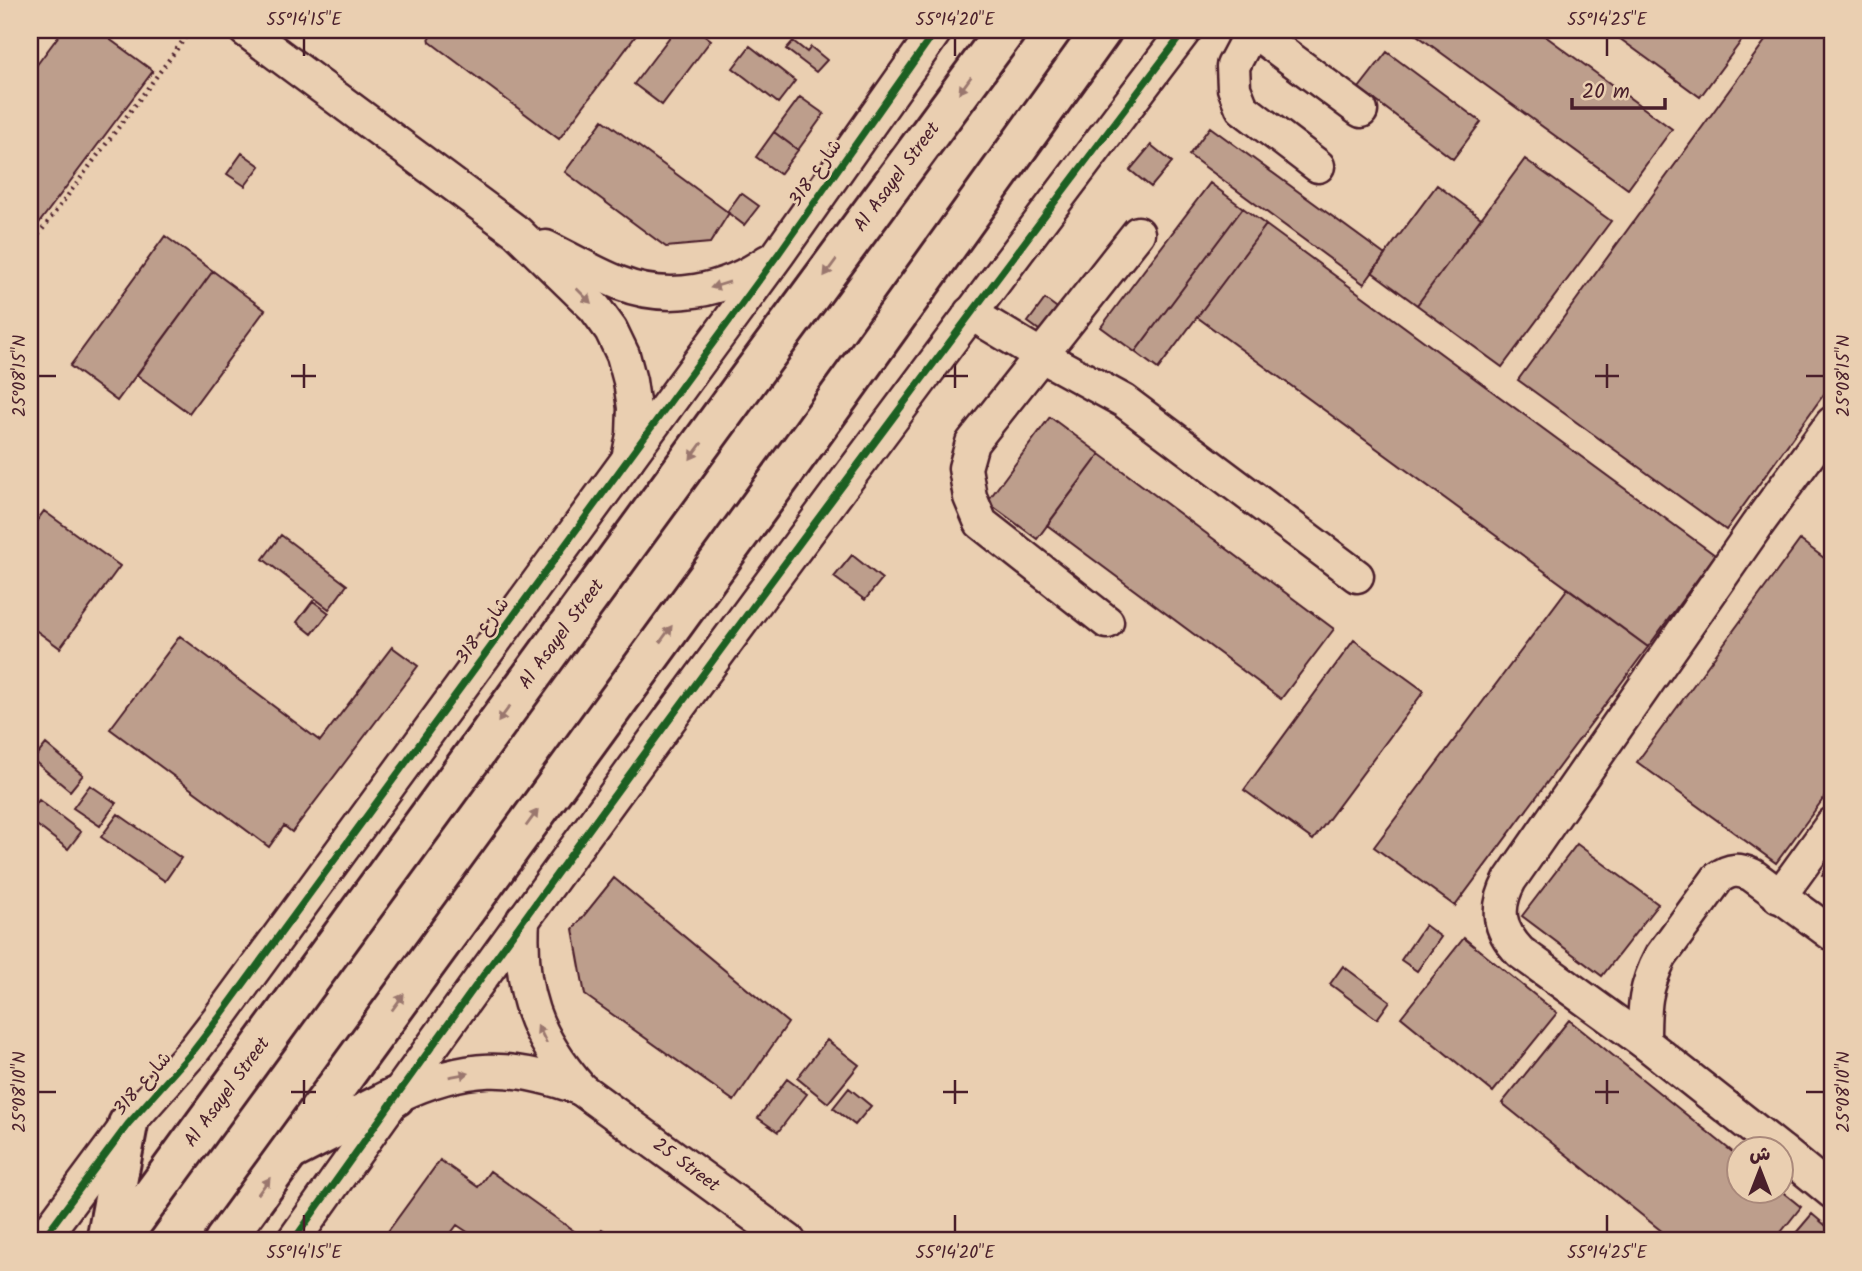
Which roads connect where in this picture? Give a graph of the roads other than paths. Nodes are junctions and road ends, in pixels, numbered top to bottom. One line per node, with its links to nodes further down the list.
1 (246, 30): 7 (street)
2 (936, 30): 12 (street, شارع 318)
3 (1006, 30): 33 (main road, Al Asayel Street, one-way to 33)
4 (1102, 30): 28 (main road, one-way to 4)
5 (1185, 30): 13 (street)
6 (1252, 30): 8 (street); 9 (street)
7 (279, 40): 10 (street)
8 (1361, 111)
9 (1318, 166)
10 (517, 232): 12 (street, one-way to 10); 16 (street, one-way to 16)
11 (1138, 233): 14 (street)
12 (779, 253): 16 (street, شارع 318)
13 (970, 313): 14 (street); 21 (street)
14 (1040, 355): 17 (street); 18 (street)
15 (1832, 423): 23 (street)
16 (627, 462): 26 (street, شارع 318)
17 (1357, 576)
18 (1107, 622)
19 (1832, 824): 20 (street)
20 (1779, 897): 22 (street); 23 (street)
21 (523, 919): 24 (street, 25 Street, one-way to 21); 25 (street)
22 (1832, 934)
23 (1644, 1042): 27 (street)
24 (581, 1089): 25 (street, 25 Street, one-way to 24); 36 (street, 25 Street)
25 (395, 1097): 28 (main road); 35 (street)
26 (128, 1124): 31 (street, شارع 318); 32 (main road)
27 (1760, 1134)
28 (289, 1151): 34 (main road, one-way to 28)
29 (1796, 1163): 30 (street)
30 (1832, 1192)
31 (41, 1241)
32 (106, 1241)
33 (119, 1241)
34 (224, 1241)
35 (293, 1241)
36 (789, 1241)

